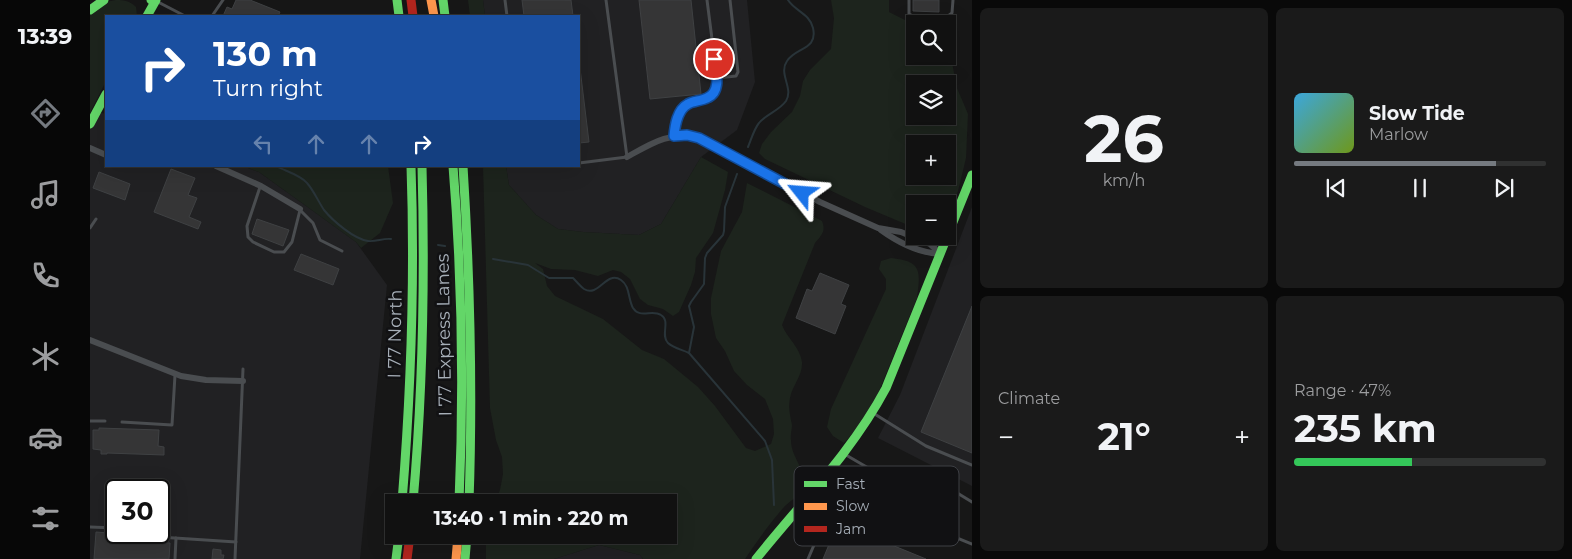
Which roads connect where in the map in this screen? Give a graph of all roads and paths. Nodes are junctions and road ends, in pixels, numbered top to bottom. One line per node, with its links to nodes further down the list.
1 (104, 0): 15 (main road)
2 (150, 0): 3 (main road)
3 (155, 0): 16 (main road); 17 (lane)
4 (224, 0): 18 (lane)
5 (397, 0): 19 (main road)
6 (411, 0): 20 (main road)
7 (431, 0): 21 (main road)
8 (443, 0): 22 (main road)
9 (505, 0): 23 (lane)
10 (606, 0): 30 (lane)
11 (707, 0): 24 (lane)
12 (730, 0): 24 (lane)
13 (909, 0): 14 (lane)
14 (953, 0)
15 (90, 10)
16 (148, 15)
17 (183, 15)
18 (213, 15)
19 (399, 15)
20 (413, 15)
21 (434, 15)
22 (446, 15)
23 (507, 15)
24 (717, 78): 27 (lane)
25 (105, 96): 26 (main road)
26 (90, 124)
27 (674, 136): 30 (street); 42 (street)
28 (90, 148): 29 (street)
29 (105, 155)
30 (627, 156): 31 (lane)
31 (580, 163)
32 (218, 167): 38 (street)
33 (411, 167): 57 (main road, I 77 North)
34 (422, 167): 58 (main road, I 77 Express Lanes)
35 (453, 167): 59 (main road, I 77 Express Lanes)
36 (463, 167): 60 (main road)
37 (972, 174): 44 (main road)
38 (261, 186): 39 (street); 39 (lane)
39 (300, 209): 43 (lane)
40 (96, 219): 41 (lane)
41 (90, 228)
42 (878, 228): 44 (street); 44 (street)
43 (342, 251)
44 (941, 254): 49 (main road)
45 (90, 340): 47 (street)
46 (243, 369): 48 (lane)
47 (175, 374): 48 (street); 52 (lane)
48 (243, 381): 69 (lane)
49 (873, 413): 53 (main road); 54 (lane)
50 (90, 420): 51 (lane)
51 (105, 421)
52 (122, 422)
53 (843, 454): 55 (main road); 56 (lane)
54 (972, 464)
55 (833, 466)
56 (865, 466)
57 (403, 494)
58 (414, 494)
59 (460, 494)
60 (469, 494)
61 (959, 494): 62 (lane)
62 (972, 502)
63 (794, 512): 82 (main road)
64 (90, 527): 65 (lane)
65 (105, 528)
66 (170, 538): 67 (lane)
67 (176, 538): 69 (lane); 76 (lane)
68 (959, 539): 74 (lane)
69 (236, 542): 77 (lane)
70 (398, 544): 78 (main road)
71 (409, 544): 79 (main road)
72 (457, 544): 80 (main road)
73 (466, 544): 81 (main road)
74 (972, 544)
75 (814, 546): 83 (lane)
76 (175, 559)
77 (235, 559)
78 (396, 559)
79 (407, 559)
80 (456, 559)
81 (465, 559)
82 (756, 559)
83 (808, 559)

